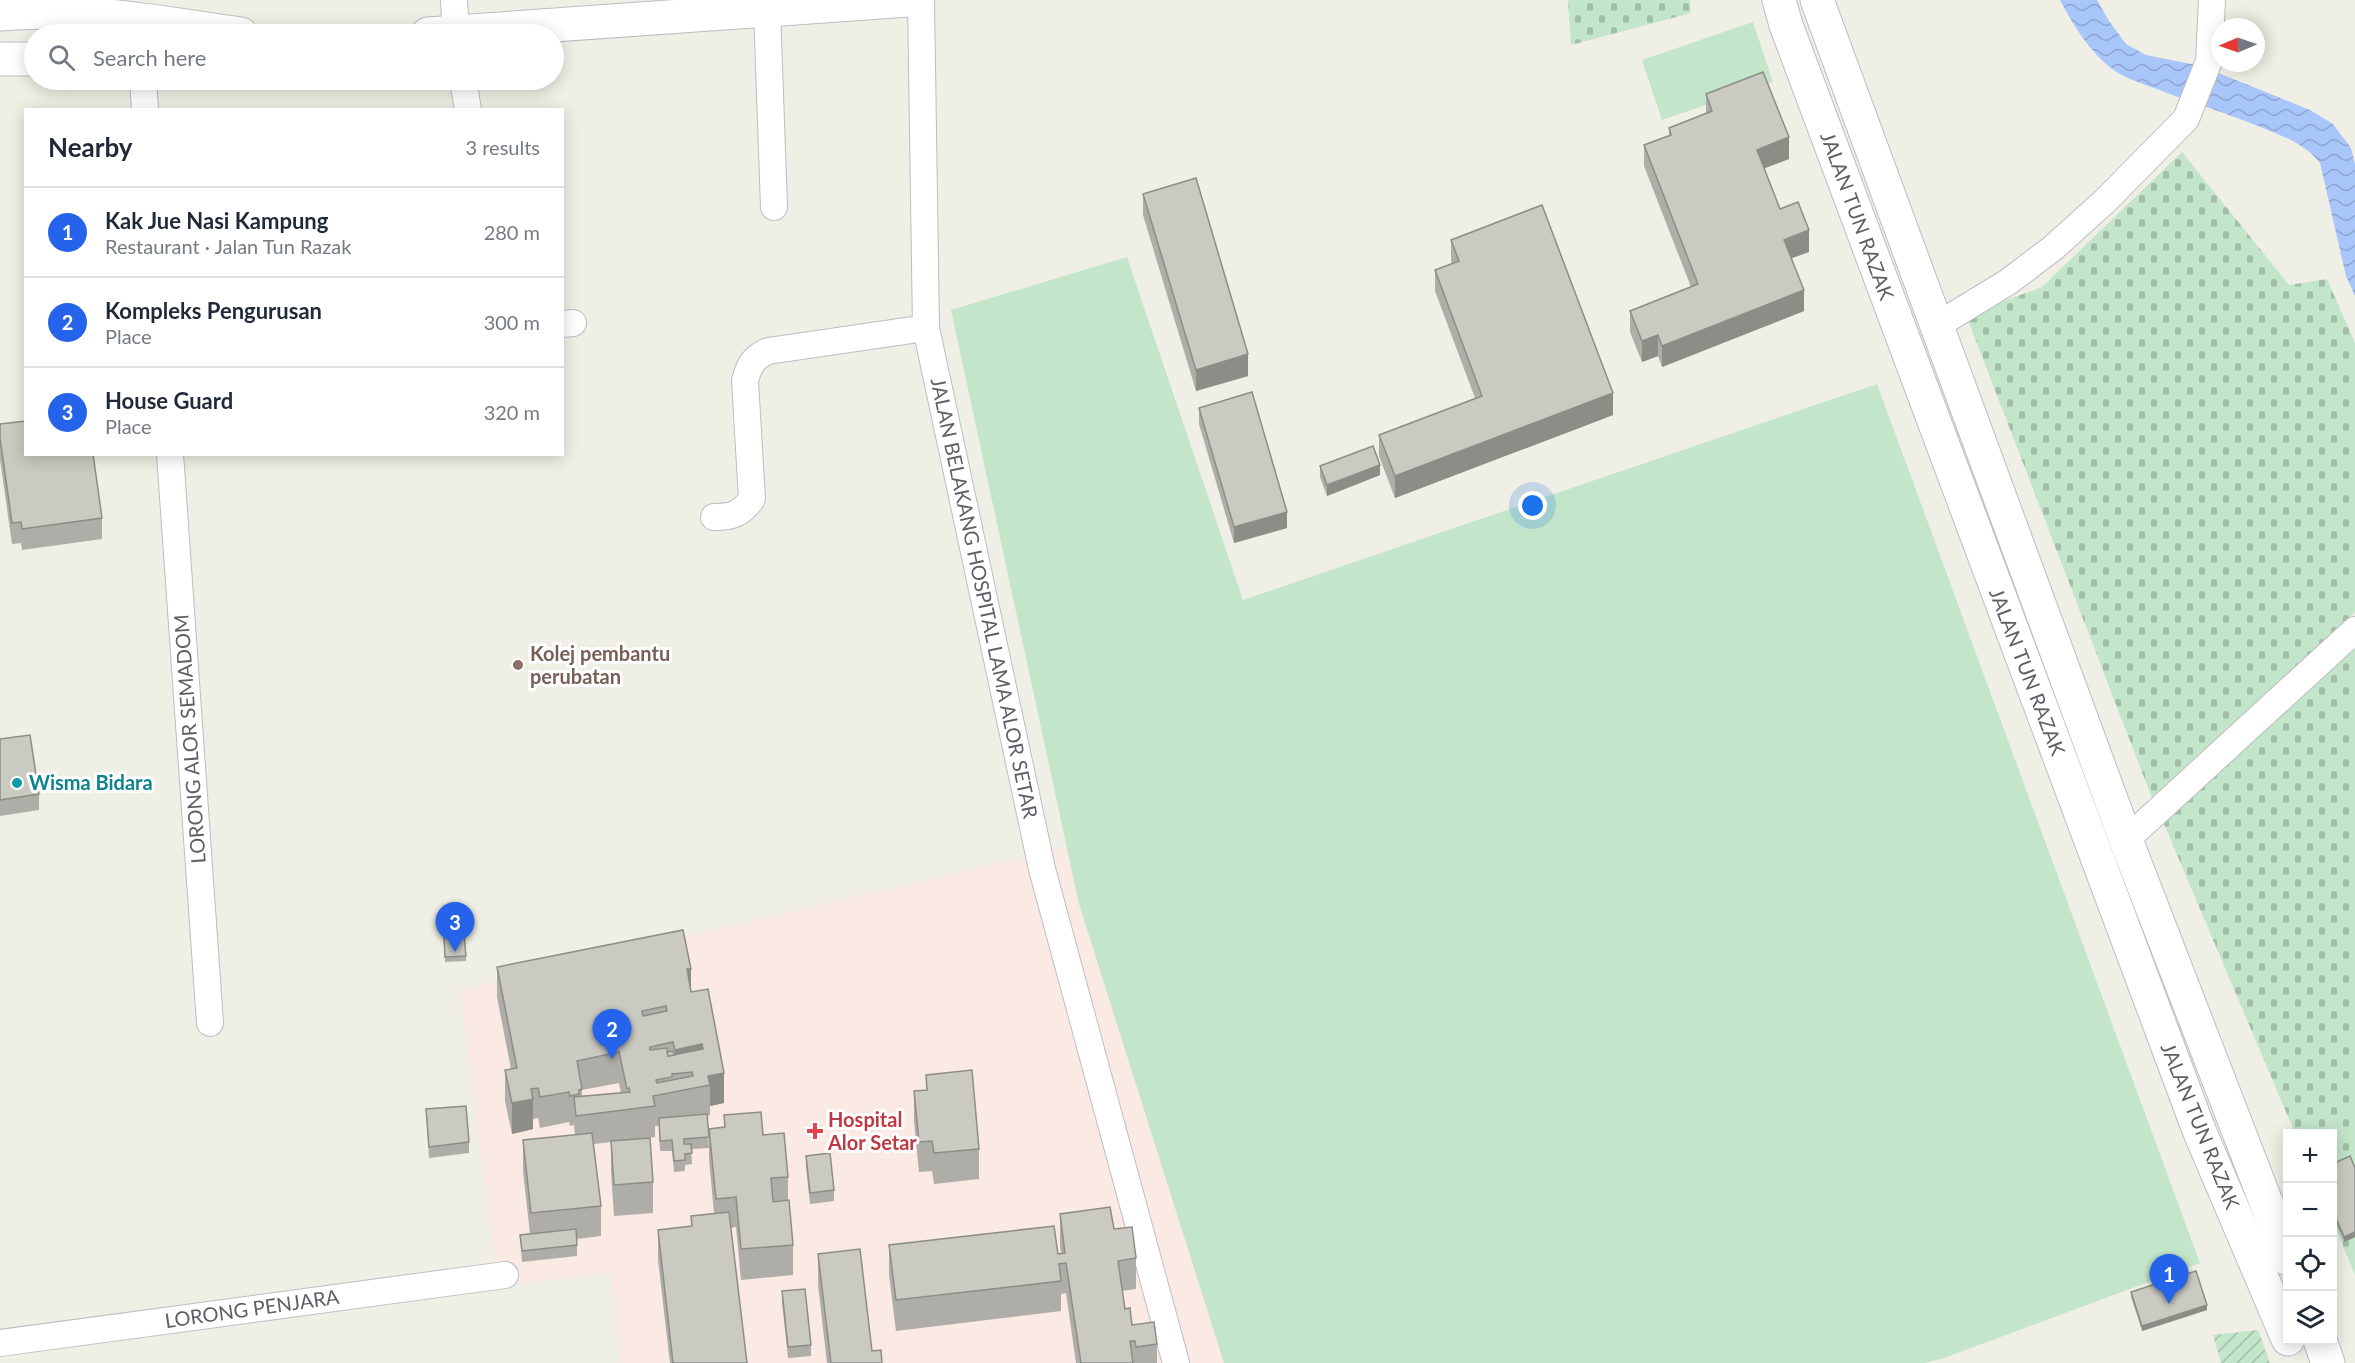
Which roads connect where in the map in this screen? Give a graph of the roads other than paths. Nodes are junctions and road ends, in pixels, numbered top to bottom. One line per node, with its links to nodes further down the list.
1 (454, 0): 11 (street)
2 (908, 0): 7 (main road)
3 (921, 0): 21 (street, JALAN BELAKANG HOSPITAL LAMA ALOR SETAR)
4 (1779, 0): 29 (main road, JALAN TUN RAZAK)
5 (1816, 0): 20 (main road, JALAN TUN RAZAK)
6 (2212, 0): 20 (street)
7 (767, 9): 12 (main road); 19 (street)
8 (0, 14): 9 (main road)
9 (68, 23): 10 (main road)
10 (95, 24)
11 (449, 24)
12 (564, 25)
13 (24, 58): 14 (main road)
14 (0, 59)
15 (144, 90): 17 (street)
16 (465, 90): 18 (street)
17 (145, 108)
18 (468, 108)
19 (774, 207)
20 (1936, 326): 25 (main road, JALAN TUN RAZAK)
21 (926, 328): 23 (street); 33 (street, JALAN BELAKANG HOSPITAL LAMA ALOR SETAR)
22 (170, 456): 26 (street, LORONG ALOR SEMADOM)
23 (714, 517)
24 (2355, 630): 25 (street)
25 (2126, 840): 27 (main road, JALAN TUN RAZAK)
26 (210, 1023)
27 (2283, 1246)
28 (505, 1275): 30 (street, LORONG PENJARA)
29 (2283, 1328)
30 (0, 1343)
31 (2290, 1345): 34 (main road, JALAN TUN RAZAK)
32 (2321, 1345): 35 (main road)
33 (1176, 1363)
34 (2297, 1363)
35 (2328, 1363)

